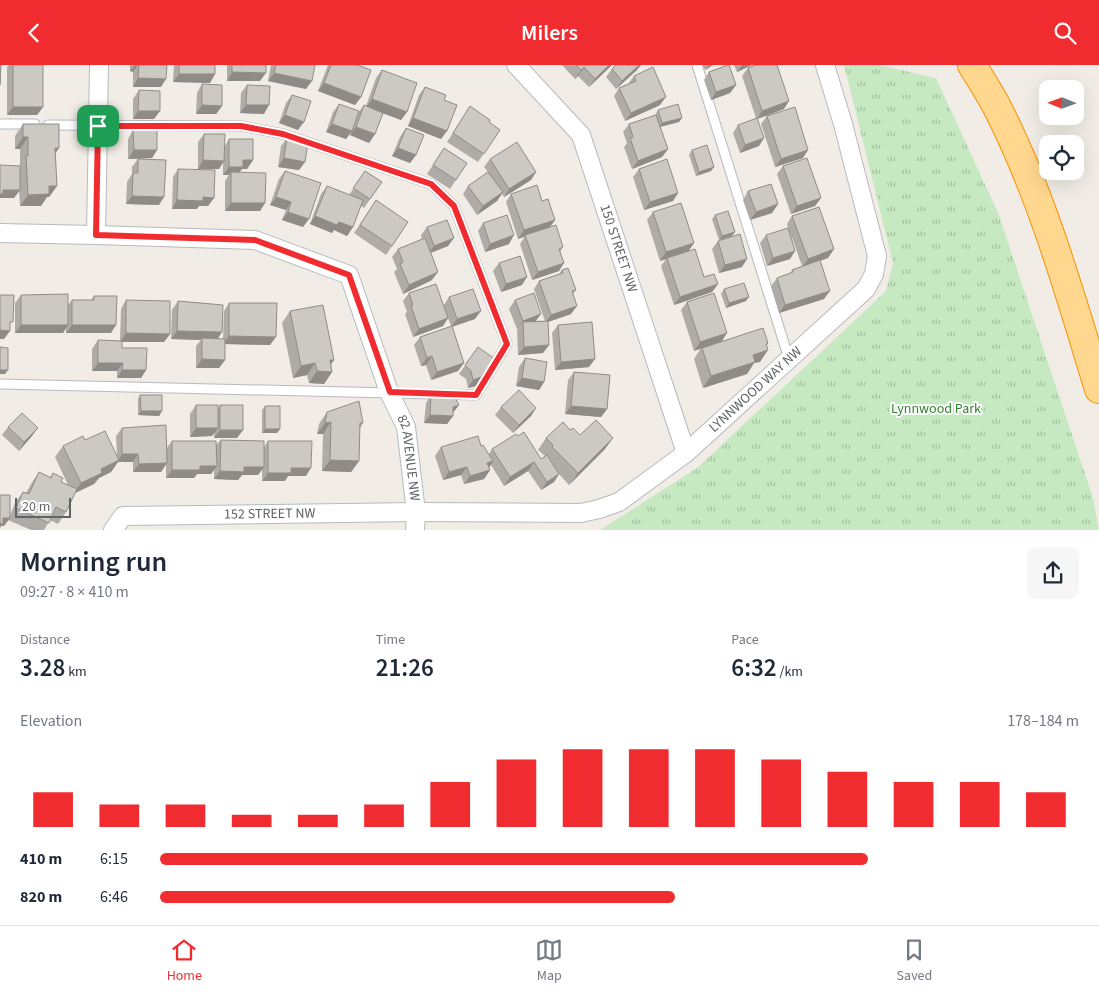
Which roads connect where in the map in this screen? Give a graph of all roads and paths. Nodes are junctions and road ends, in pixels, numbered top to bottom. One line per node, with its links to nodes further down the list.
1 (100, 65): 7 (street)
2 (516, 65): 14 (street, 150 STREET NW)
3 (697, 65): 10 (lane)
4 (825, 65): 10 (street, LYNNWOOD WAY NW)
5 (972, 65): 12 (highway)
6 (0, 124): 7 (lane)
7 (98, 126): 9 (street); 13 (lane)
8 (0, 233): 9 (street)
9 (96, 235): 13 (street, 82 AVENUE NW)
10 (789, 359): 14 (street, LYNNWOOD WAY NW)
11 (0, 384): 13 (lane)
12 (1099, 389)
13 (390, 392): 15 (street, 82 AVENUE NW)
14 (686, 453): 15 (street, LYNNWOOD WAY NW)
15 (416, 512): 16 (street, 152 STREET NW); 17 (street, 82 AVENUE NW)
16 (113, 530)
17 (415, 530)

